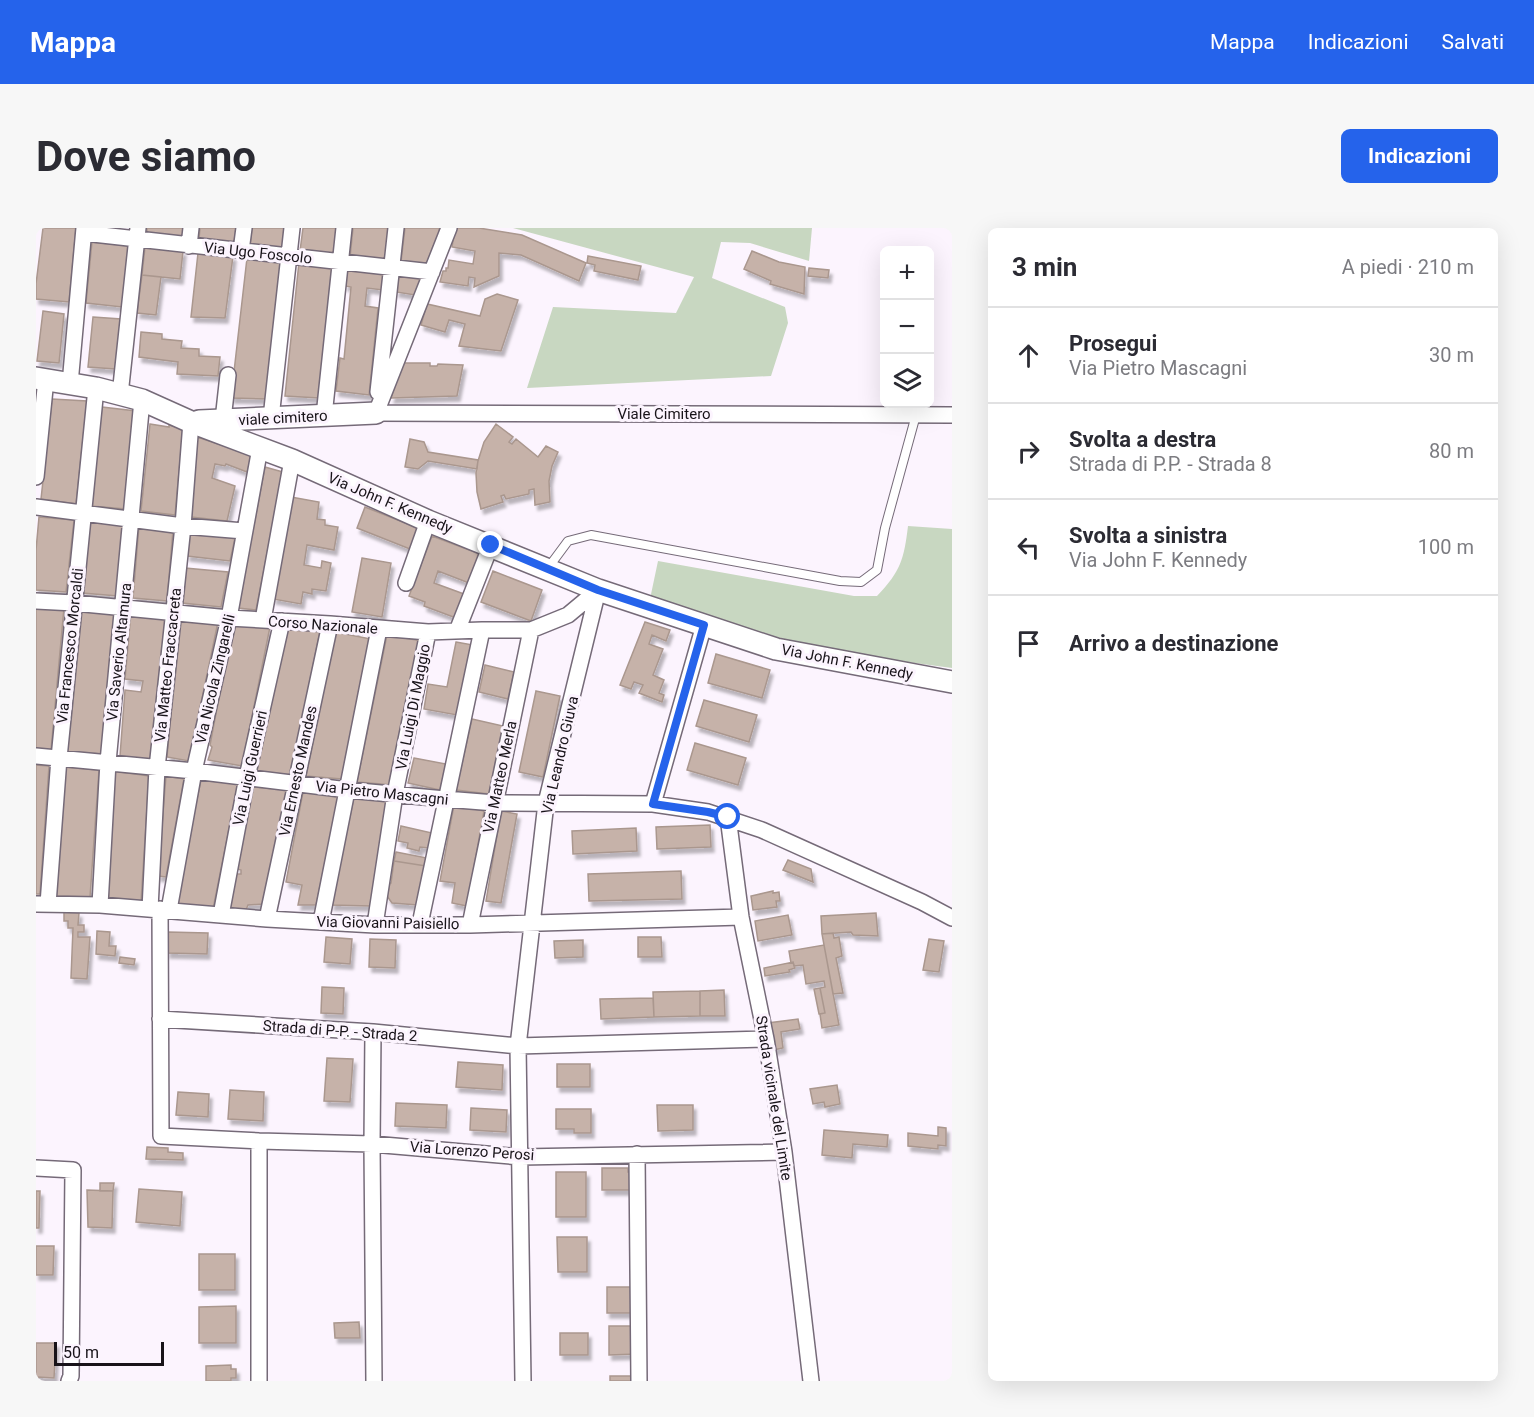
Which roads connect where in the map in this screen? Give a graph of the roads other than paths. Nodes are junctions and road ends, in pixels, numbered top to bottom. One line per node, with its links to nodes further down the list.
1 (191, 228): 9 (street)
2 (244, 228): 10 (street)
3 (292, 228): 11 (street)
4 (344, 228): 12 (street)
5 (396, 228): 13 (street)
6 (449, 228): 14 (street)
7 (84, 230): 8 (street, Via Ugo Foscolo); 17 (street)
8 (137, 234): 9 (street, Via Ugo Foscolo); 19 (street)
9 (189, 246): 10 (street, Via Ugo Foscolo)
10 (241, 251): 11 (street, Via Ugo Foscolo)
11 (289, 257): 12 (street, Via Ugo Foscolo); 25 (street)
12 (341, 262): 13 (street, Via Ugo Foscolo); 24 (street)
13 (392, 268): 14 (street, Via Ugo Foscolo); 21 (street)
14 (432, 272): 21 (street)
15 (228, 375): 26 (street)
16 (41, 379): 17 (main road, Via John F. Kennedy); 30 (street)
17 (70, 384): 18 (main road, Via John F. Kennedy)
18 (96, 388): 19 (main road, Via John F. Kennedy); 32 (street, Via Francesco Morcaldi)
19 (120, 394): 20 (main road, Via John F. Kennedy)
20 (142, 400): 27 (main road, Via John F. Kennedy); 33 (street, Via Saverio Altamura)
21 (376, 413): 22 (street, Viale Cimitero); 24 (main road, viale cimitero)
22 (916, 415): 23 (street, Viale Cimitero); 38 (lane)
23 (952, 415)
24 (324, 416): 25 (main road, viale cimitero)
25 (271, 418): 26 (main road, viale cimitero)
26 (222, 420): 27 (main road, viale cimitero)
27 (191, 422): 28 (main road, Via John F. Kennedy); 35 (street, Via Matteo Fraccacreta)
28 (260, 448): 29 (main road, Via John F. Kennedy); 36 (street, Via Nicola Zingarelli)
29 (292, 460): 34 (main road, Via John F. Kennedy); 46 (street)
30 (36, 477)
31 (36, 507): 32 (street)
32 (83, 513): 33 (street); 42 (street, Via Francesco Morcaldi)
33 (132, 519): 35 (street); 43 (street, Via Saverio Altamura)
34 (428, 521): 37 (main road, Via John F. Kennedy); 39 (street)
35 (183, 526): 36 (street); 44 (street, Via Matteo Fraccacreta)
36 (244, 531): 45 (street, Via Nicola Zingarelli)
37 (491, 545): 38 (main road, Via John F. Kennedy); 53 (street)
38 (547, 569): 40 (main road, Via John F. Kennedy)
39 (406, 584)
40 (598, 590): 49 (main road, Via John F. Kennedy); 52 (street, Corso Nazionale); 67 (street, Via Leandro Giuva)
41 (36, 601): 42 (street, Corso Nazionale)
42 (74, 603): 43 (street, Corso Nazionale); 57 (street, Via Francesco Morcaldi)
43 (124, 608): 44 (street, Corso Nazionale); 58 (street, Via Saverio Altamura)
44 (174, 612): 45 (street, Corso Nazionale); 59 (street, Via Matteo Fraccacreta)
45 (230, 618): 46 (street, Corso Nazionale); 60 (street, Via Nicola Zingarelli)
46 (262, 620): 47 (street, Corso Nazionale)
47 (282, 621): 48 (street, Corso Nazionale); 61 (street, Via Luigi Guerrieri)
48 (330, 624): 50 (street, Corso Nazionale); 62 (street, Via Ernesto Mandes)
49 (704, 625): 55 (main road, Via John F. Kennedy); 68 (street)
50 (379, 629): 54 (street, Corso Nazionale); 63 (street)
51 (482, 630): 52 (street, Corso Nazionale); 53 (street, Corso Nazionale); 65 (street)
52 (531, 630): 66 (street, Via Matteo Merla)
53 (457, 631): 54 (street, Corso Nazionale)
54 (428, 633): 64 (street, Via Luigi Di Maggio)
55 (952, 682)
56 (36, 756): 57 (street, Via Pietro Mascagni)
57 (59, 758): 58 (street, Via Pietro Mascagni); 70 (street, Via Francesco Morcaldi)
58 (108, 762): 59 (street, Via Pietro Mascagni); 71 (street, Via Saverio Altamura)
59 (157, 768): 60 (street, Via Pietro Mascagni); 72 (street, Via Matteo Fraccacreta)
60 (201, 771): 61 (street, Via Pietro Mascagni); 72 (street, Via Nicola Zingarelli)
61 (247, 777): 62 (street, Via Pietro Mascagni); 73 (street, Via Luigi Guerrieri)
62 (296, 784): 63 (street, Via Pietro Mascagni); 76 (street, Via Ernesto Mandes)
63 (348, 790): 64 (street, Via Pietro Mascagni); 77 (street)
64 (395, 794): 65 (street, Via Pietro Mascagni); 80 (street, Via Luigi Di Maggio)
65 (445, 799): 66 (street, Via Pietro Mascagni); 79 (street)
66 (495, 803): 67 (street, Via Pietro Mascagni); 81 (street, Via Matteo Merla)
67 (546, 803): 68 (street, Via Pietro Mascagni); 78 (street, Via Leandro Giuva)
68 (653, 804): 69 (street, Via Pietro Mascagni)
69 (728, 817): 74 (street, Strada vicinale del Limite); 75 (street, Via Pietro Mascagni)
70 (42, 904): 71 (street, Via Giovanni Paisiello)
71 (100, 905): 72 (street, Via Giovanni Paisiello)
72 (160, 909): 73 (street, Via Giovanni Paisiello); 82 (street)
73 (221, 915): 76 (street, Via Giovanni Paisiello)
74 (741, 917): 78 (street, Via Giovanni Paisiello); 84 (street, Strada vicinale del Limite)
75 (952, 918)
76 (267, 919): 77 (street, Via Giovanni Paisiello)
77 (321, 922): 80 (street, Via Giovanni Paisiello)
78 (532, 922): 81 (street, Via Giovanni Paisiello); 85 (street, Via Leandro Giuva)
79 (420, 924): 80 (street, Via Giovanni Paisiello); 81 (street, Via Giovanni Paisiello)
80 (375, 925)
81 (470, 925)
82 (160, 1019): 83 (street, Strada di P-P. - Strada 2); 86 (street, Via Lorenzo Perosi)
83 (373, 1032): 85 (street, Strada di P-P. - Strada 2); 87 (street)
84 (766, 1039): 85 (street, Strada di P-P. - Strada 2); 88 (street, Strada vicinale del Limite)
85 (518, 1046): 90 (street, Via Leandro Giuva)
86 (259, 1141): 87 (street, Via Lorenzo Perosi); 93 (street)
87 (372, 1144): 90 (street, Via Lorenzo Perosi); 94 (street)
88 (784, 1152): 89 (street, Via Lorenzo Perosi); 97 (street, Strada vicinale del Limite)
89 (637, 1154): 90 (street, Via Lorenzo Perosi); 96 (street)
90 (521, 1156): 95 (street, Via Leandro Giuva)
91 (36, 1168): 92 (street)
92 (69, 1381)
93 (260, 1381)
94 (375, 1381)
95 (523, 1381)
96 (639, 1381)
97 (811, 1381)

